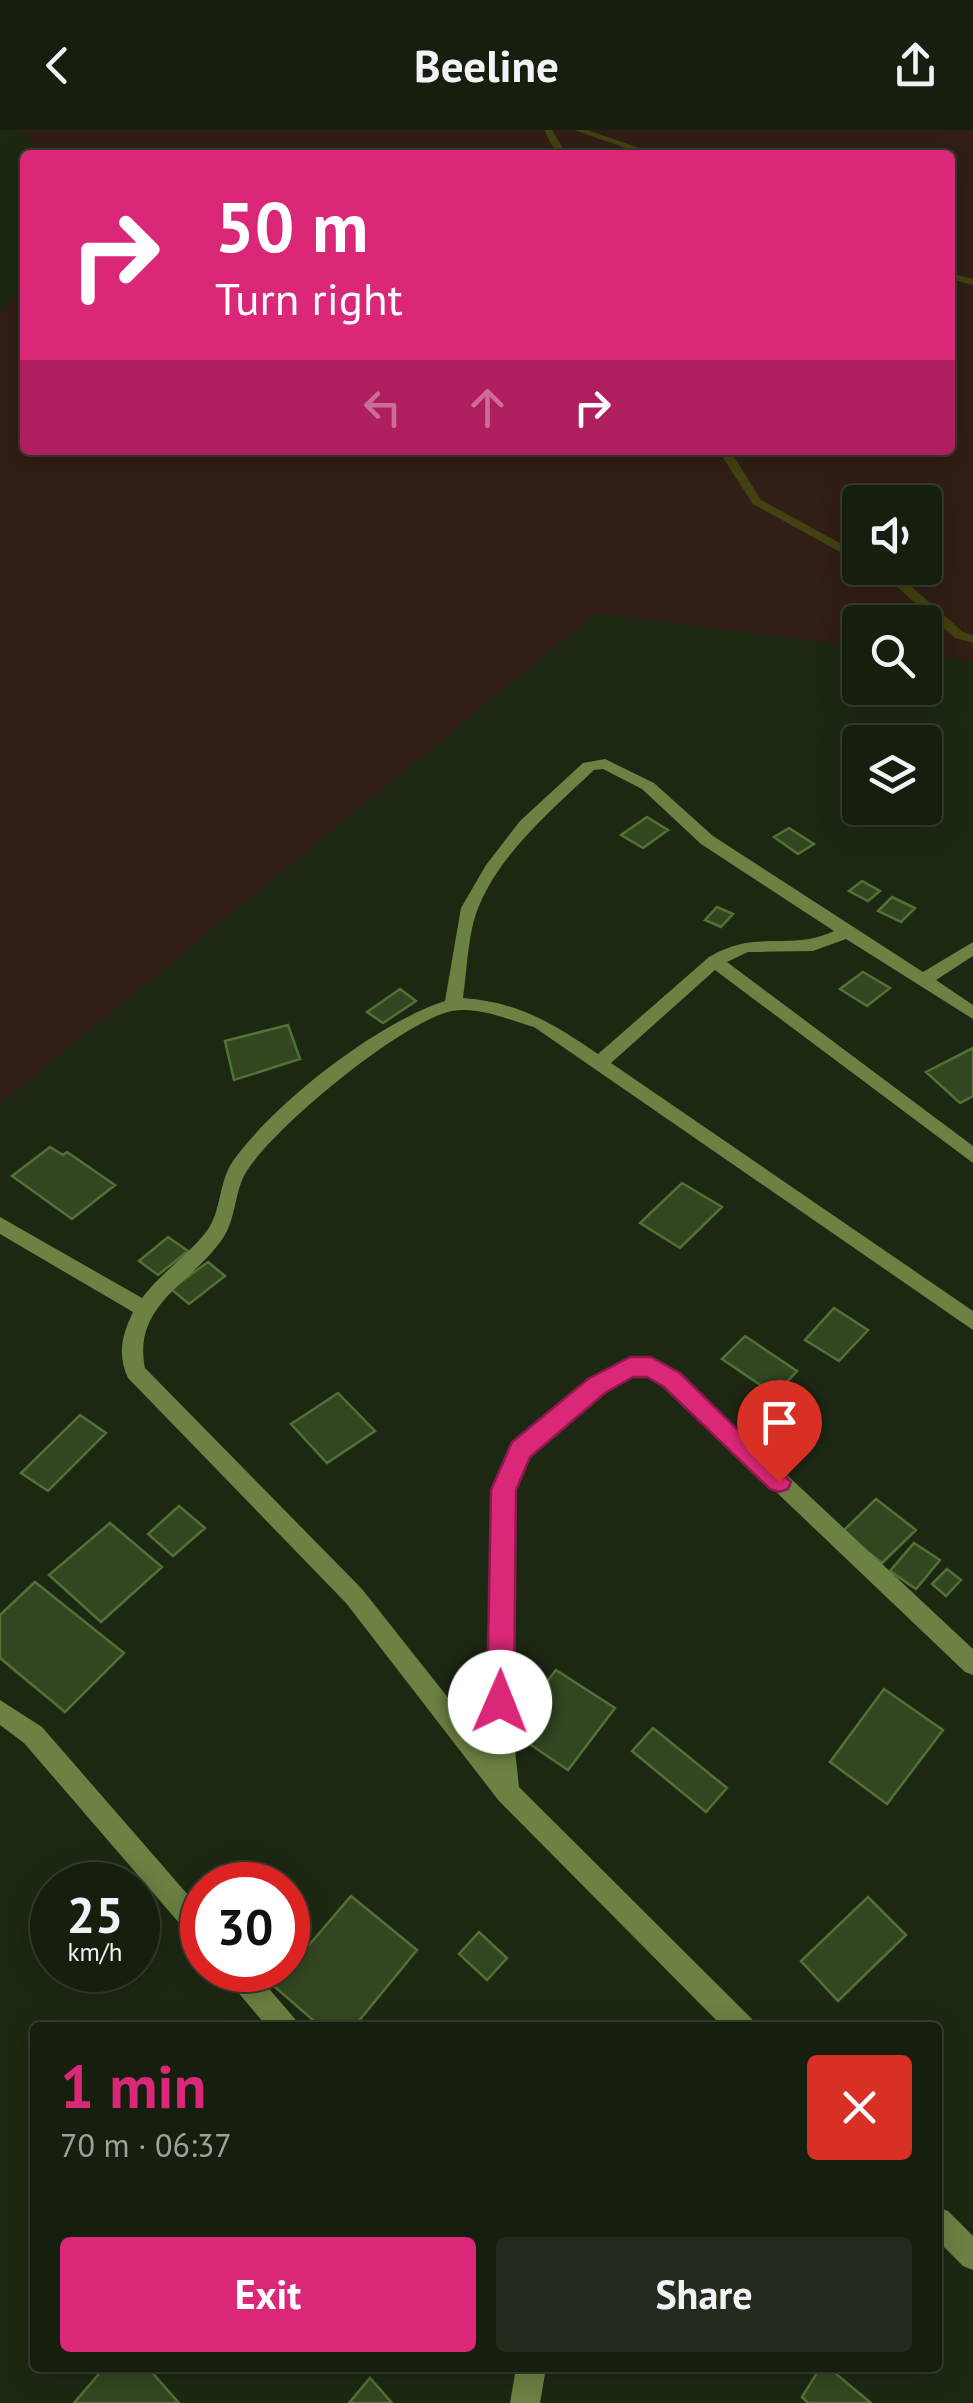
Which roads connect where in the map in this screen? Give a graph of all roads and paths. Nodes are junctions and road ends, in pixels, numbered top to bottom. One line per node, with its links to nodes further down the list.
1 (848, 931): 3 (street); 4 (street); 5 (street)
2 (973, 948): 4 (street)
3 (715, 961): 7 (street); 8 (street)
4 (924, 979): 6 (street)
5 (453, 1004): 7 (street); 10 (street)
6 (973, 1013)
7 (600, 1062): 11 (street)
8 (973, 1156)
9 (0, 1225): 10 (street)
10 (144, 1310): 14 (street)
11 (973, 1322)
12 (973, 1664): 14 (street)
13 (0, 1711): 15 (street)
14 (508, 1793): 18 (street)
15 (180, 1904)
16 (255, 1992): 17 (street)
17 (281, 2022)
18 (737, 2022)
19 (942, 2224): 20 (street)
20 (973, 2256)
21 (531, 2372): 22 (street)
22 (526, 2403)

